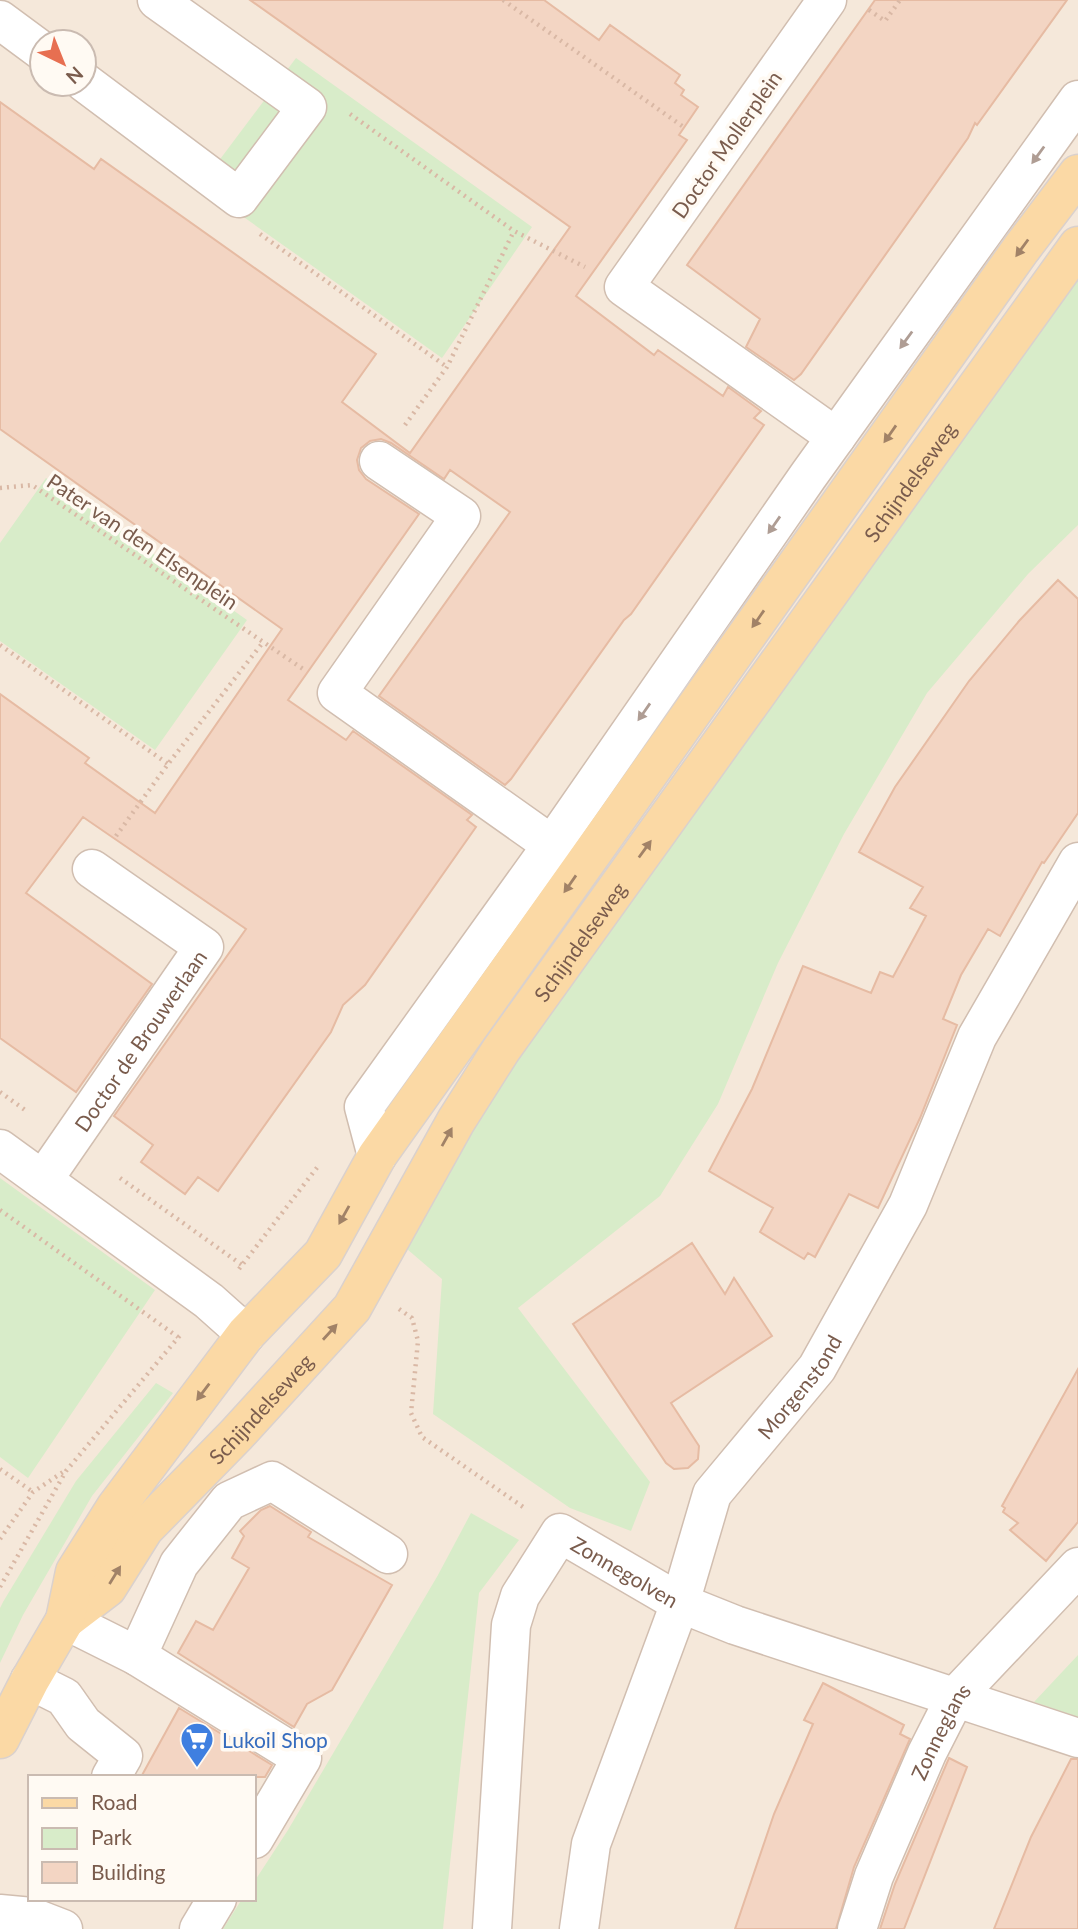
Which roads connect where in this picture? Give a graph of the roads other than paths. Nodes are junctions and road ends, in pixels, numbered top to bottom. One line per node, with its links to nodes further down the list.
1 (845, 3): 9 (street, Doctor Mollerplein)
2 (172, 4): 5 (street)
3 (0, 20): 4 (street)
4 (28, 41)
5 (98, 92)
6 (1078, 100): 9 (street, one-way to 9)
7 (1078, 174): 15 (main road, Schijndelseweg, one-way to 15)
8 (1078, 246): 18 (main road, Schijndelseweg, one-way to 8)
9 (836, 437): 11 (street, one-way to 11)
10 (379, 461): 11 (street)
11 (552, 845): 15 (street)
12 (1078, 862): 21 (street, Morgenstond)
13 (92, 869): 16 (street, Doctor de Brouwerlaan)
14 (0, 1149): 16 (street)
15 (377, 1156): 17 (main road, Schijndelseweg, one-way to 17)
16 (43, 1180): 17 (street)
17 (246, 1334): 18 (main road); 22 (main road, Schijndelseweg, one-way to 22)
18 (236, 1435): 22 (main road, Schijndelseweg, one-way to 18)
19 (388, 1553): 23 (street)
20 (1078, 1567): 25 (street, Zonneglans)
21 (680, 1603): 25 (street, Zonnegolven); 32 (street, Zonnegolven); 33 (street, Morgenstond)
22 (65, 1620): 23 (street); 24 (main road, Schijndelseweg)
23 (137, 1656): 29 (street)
24 (30, 1680): 27 (main road, Schijndelseweg); 28 (street)
25 (956, 1696): 26 (street, Zonnegolven); 34 (street, Zonneglans)
26 (1078, 1738)
27 (0, 1739)
28 (112, 1775)
29 (256, 1836)
30 (216, 1901): 31 (street)
31 (199, 1929)
32 (492, 1929)
33 (579, 1929)
34 (857, 1929)

